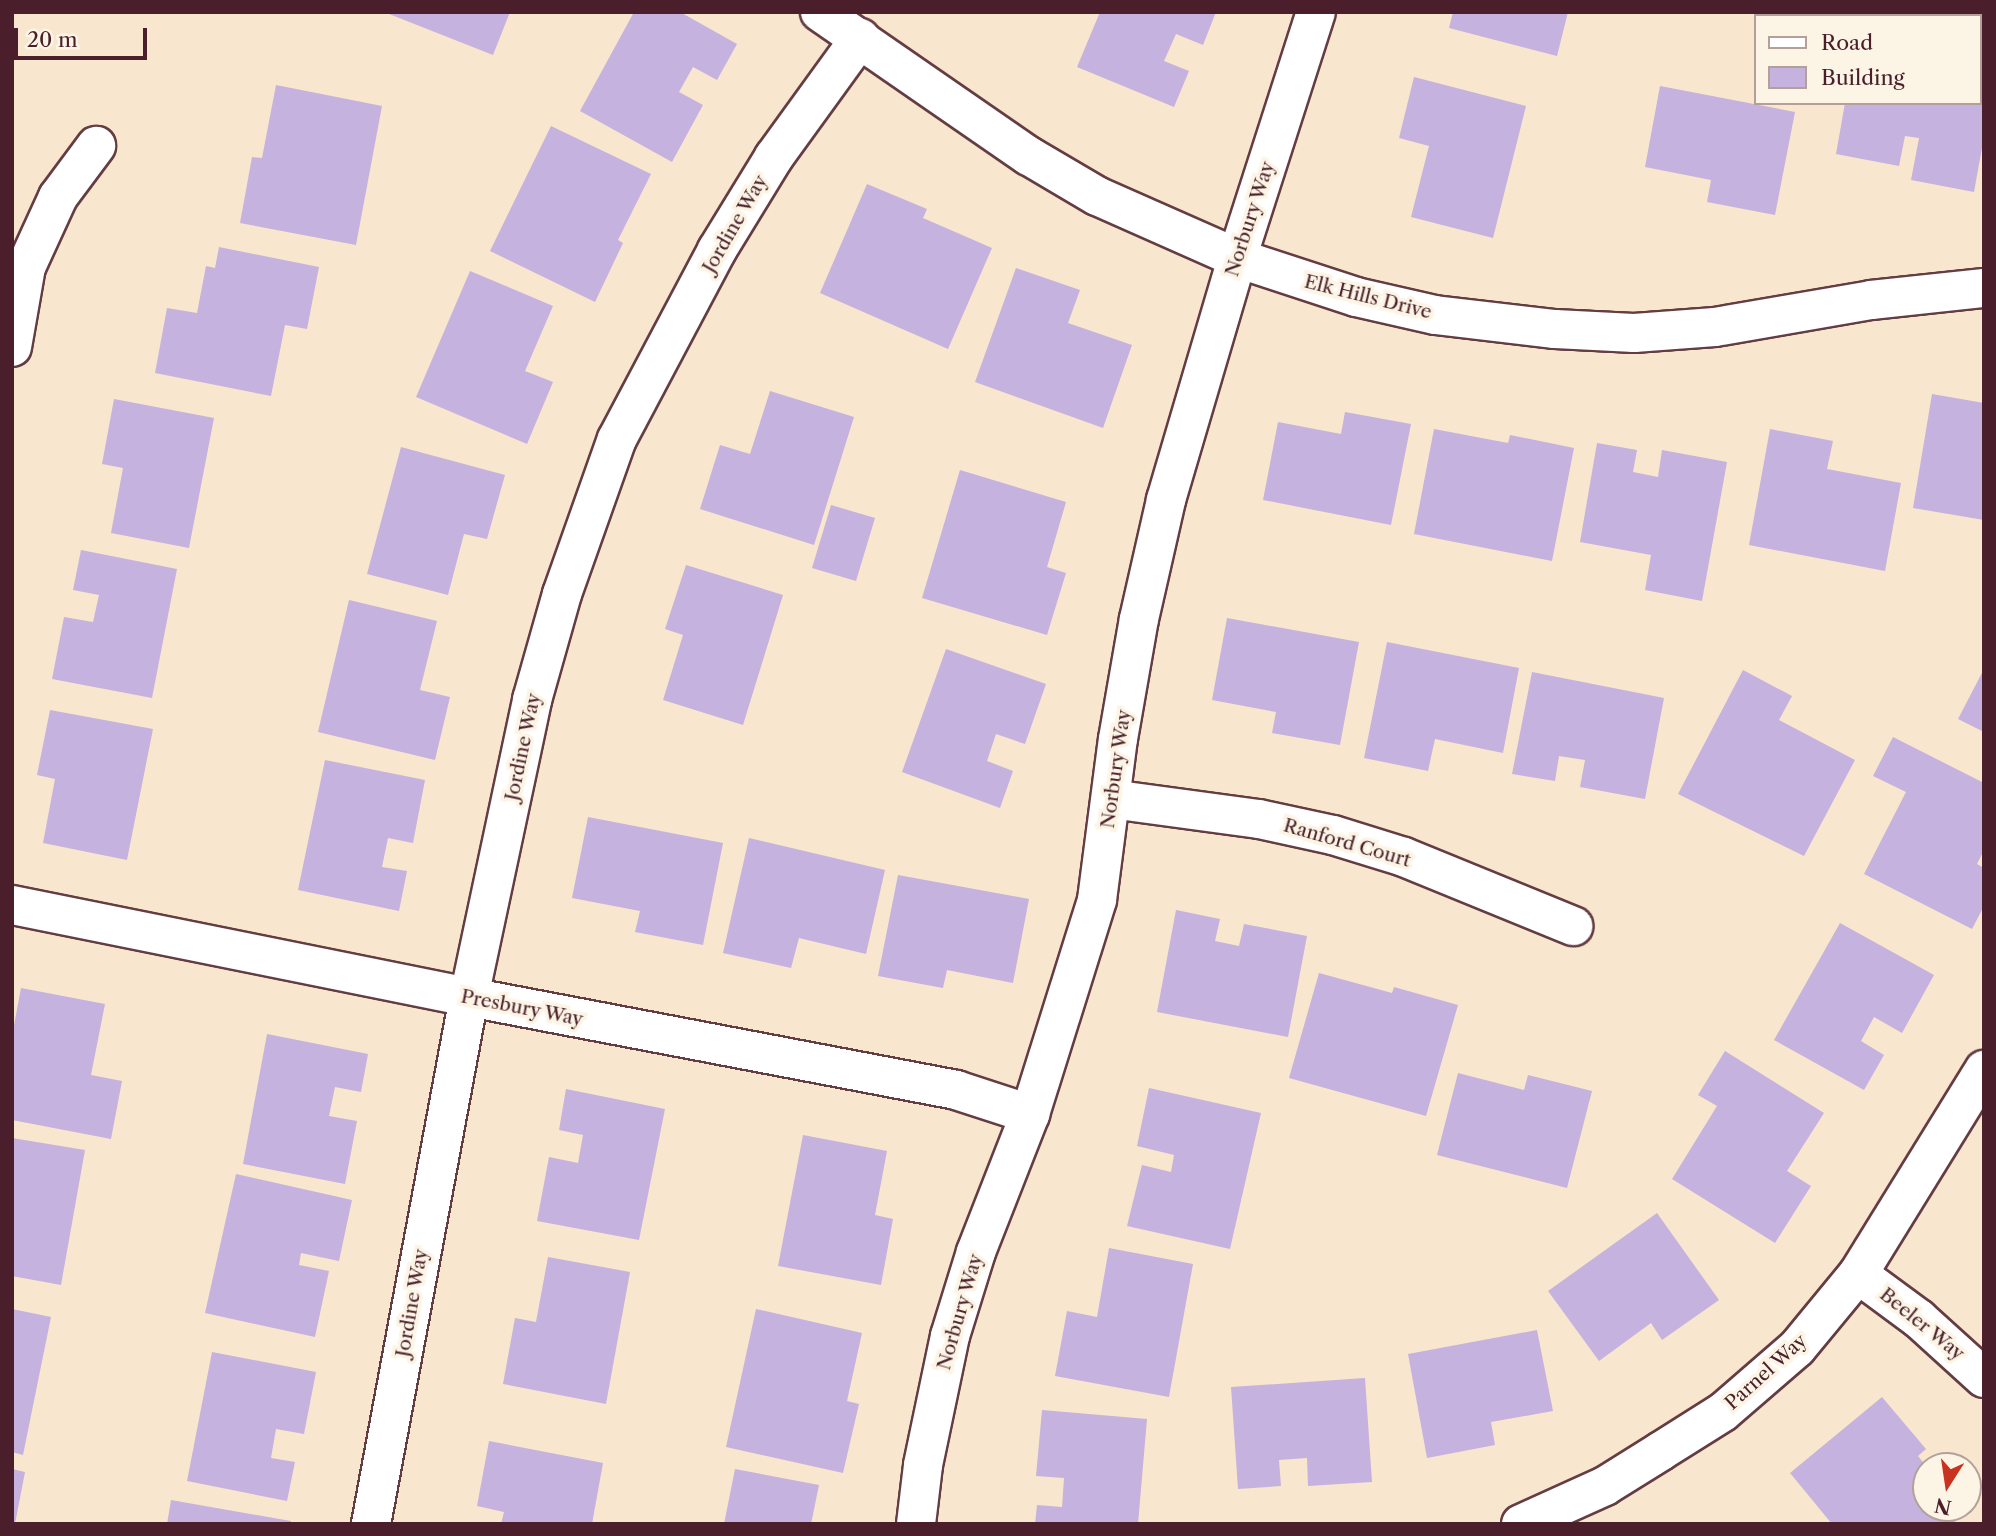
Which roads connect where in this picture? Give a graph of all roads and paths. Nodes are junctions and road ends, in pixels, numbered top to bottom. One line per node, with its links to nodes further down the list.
1 (820, 12): 3 (street, Elk Hills Drive)
2 (1316, 12): 5 (street, Norbury Way)
3 (860, 38): 5 (street, Elk Hills Drive); 11 (street, Jordine Way)
4 (96, 146): 7 (street)
5 (1237, 258): 6 (street, Elk Hills Drive); 8 (street, Norbury Way)
6 (1984, 288)
7 (12, 346)
8 (1111, 799): 10 (street, Ranford Court); 13 (street, Norbury Way)
9 (12, 905): 11 (street, Presbury Way)
10 (1573, 926)
11 (469, 998): 13 (street, Presbury Way); 16 (street, Jordine Way)
12 (1984, 1070): 14 (street, Parnel Way)
13 (1030, 1114): 17 (street, Norbury Way)
14 (1858, 1274): 15 (street, Beeler Way); 18 (street, Parnel Way)
15 (1984, 1378)
16 (372, 1524)
17 (916, 1524)
18 (1521, 1524)

